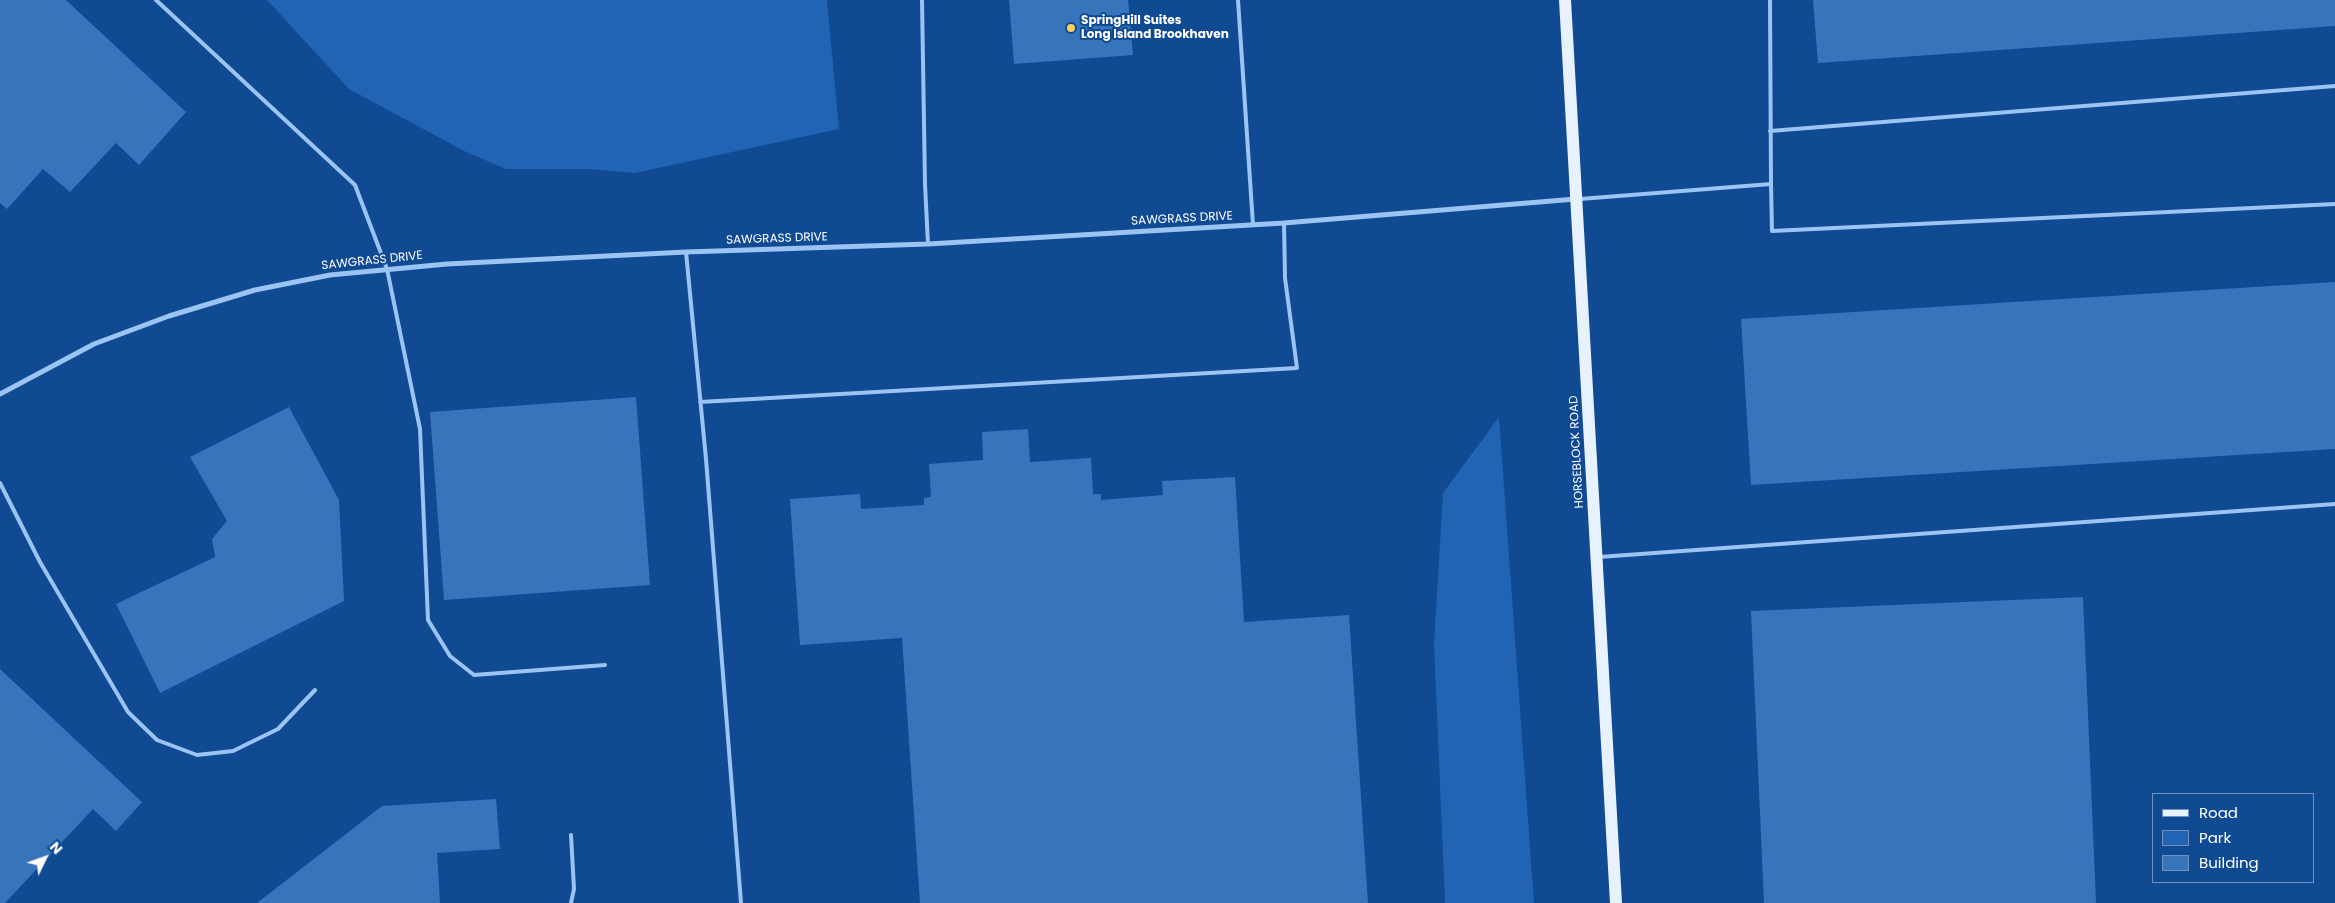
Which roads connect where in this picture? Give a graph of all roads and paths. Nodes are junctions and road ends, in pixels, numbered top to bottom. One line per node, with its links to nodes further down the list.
1 (156, 0): 15 (lane)
2 (922, 0): 13 (lane)
3 (1238, 0): 12 (lane)
4 (1566, 0): 9 (main road, HORSEBLOCK ROAD)
5 (1770, 0): 7 (lane)
6 (2335, 86): 7 (lane)
7 (1770, 131): 8 (lane)
8 (1771, 184): 9 (lane); 10 (lane)
9 (1578, 199): 11 (street, SAWGRASS DRIVE); 20 (main road, HORSEBLOCK ROAD)
10 (2335, 204)
11 (1284, 223): 12 (street, SAWGRASS DRIVE); 17 (lane)
12 (1253, 225): 13 (street, SAWGRASS DRIVE)
13 (928, 244): 14 (street, SAWGRASS DRIVE)
14 (686, 252): 15 (street, SAWGRASS DRIVE); 17 (lane)
15 (387, 269): 16 (street, SAWGRASS DRIVE); 21 (lane)
16 (0, 394)
17 (700, 402): 25 (lane)
18 (0, 484): 22 (lane)
19 (2335, 504): 20 (lane)
20 (1596, 558): 26 (main road, HORSEBLOCK ROAD)
21 (605, 665)
22 (315, 690)
23 (571, 835): 24 (lane)
24 (571, 903)
25 (741, 903)
26 (1616, 903)

